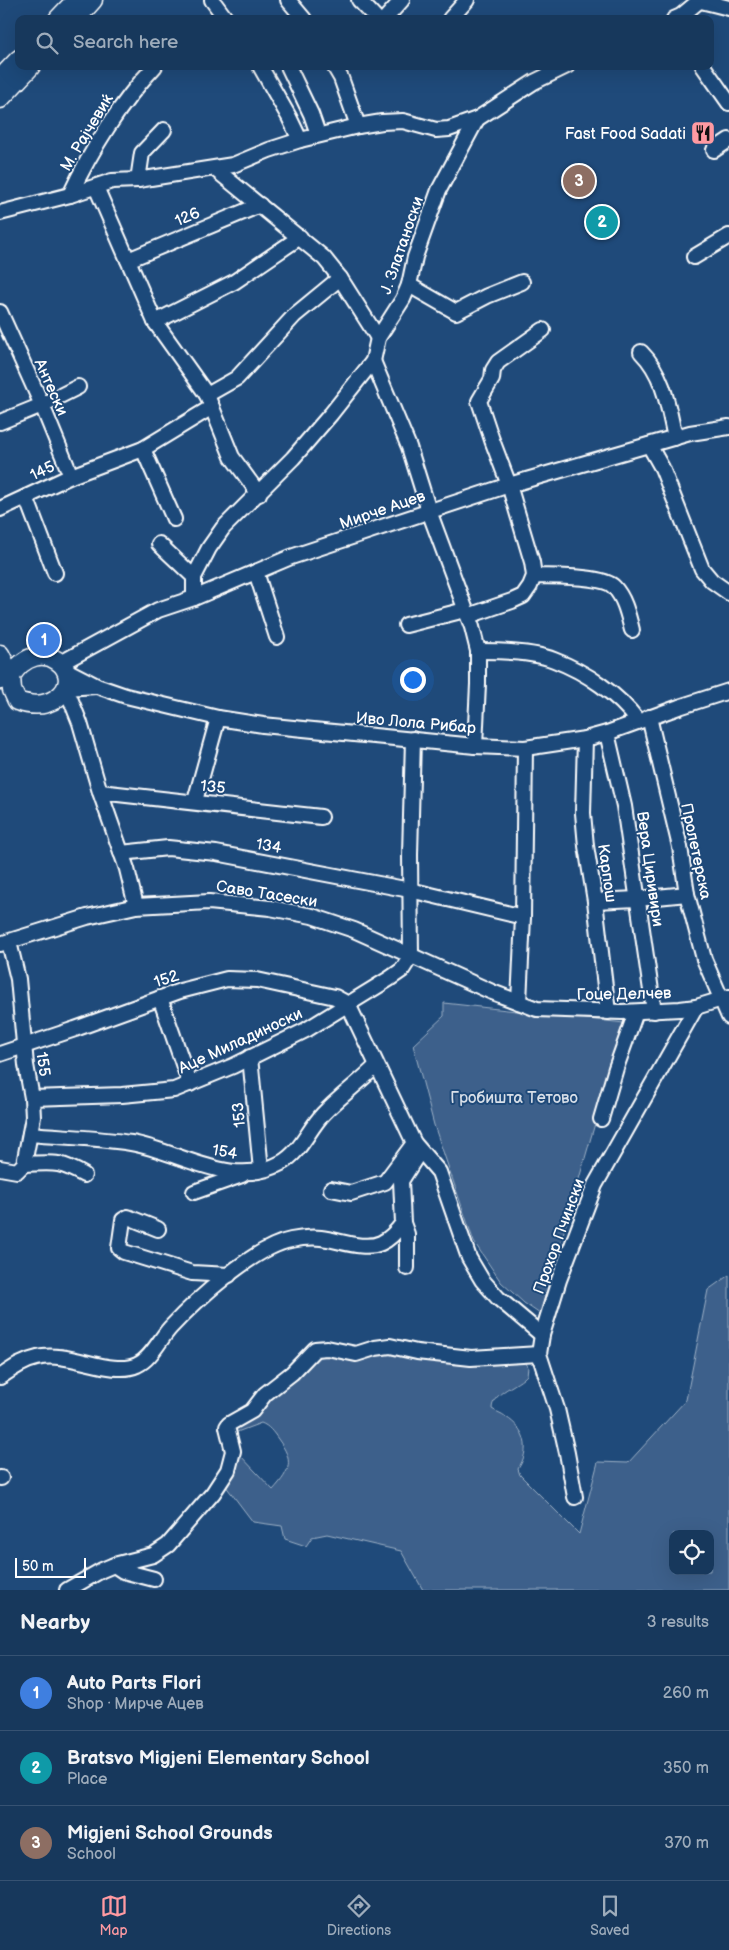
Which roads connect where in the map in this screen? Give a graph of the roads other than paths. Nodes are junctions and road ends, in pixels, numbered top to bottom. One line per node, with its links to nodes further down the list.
1 (76, 0): 10 (main road)
2 (94, 0): 11 (main road)
3 (212, 0): 12 (street)
4 (288, 0): 13 (street)
5 (359, 0): 14 (street)
6 (402, 0): 15 (street)
7 (467, 0): 16 (street)
8 (698, 1): 9 (street); 17 (street)
9 (729, 8)
10 (62, 15)
11 (80, 15)
12 (223, 15)
13 (301, 15)
14 (373, 15)
15 (389, 15)
16 (454, 15)
17 (682, 15)
18 (15, 64): 26 (main road)
19 (27, 70): 27 (main road)
20 (151, 70): 39 (street, М. Рајчевиќ)
21 (262, 70): 33 (street)
22 (290, 70): 32 (street)
23 (336, 70): 30 (street)
24 (559, 70): 29 (street)
25 (706, 70): 28 (street)
26 (0, 79)
27 (0, 99)
28 (729, 103)
29 (477, 119): 30 (street); 48 (street, Ј. Златаноски)
30 (358, 126): 32 (street)
31 (164, 130): 37 (street)
32 (318, 134): 33 (street)
33 (300, 140): 36 (street)
34 (729, 140): 35 (street)
35 (714, 150)
36 (214, 169): 37 (street); 40 (street)
37 (138, 180): 38 (street)
38 (96, 187): 39 (street); 45 (street)
39 (70, 195): 41 (street)
40 (260, 205): 43 (street); 45 (street, 126)
41 (0, 213)
42 (729, 236): 44 (street)
43 (300, 237): 46 (street); 50 (street)
44 (694, 257)
45 (128, 260): 50 (street)
46 (340, 278): 52 (street); 56 (street)
47 (522, 282): 48 (street)
48 (409, 285): 52 (street, Ј. Златаноски)
49 (0, 312): 57 (street, Антески)
50 (155, 322): 56 (street)
51 (543, 330): 64 (street)
52 (378, 338): 54 (street, Ј. Златаноски)
53 (641, 352): 60 (street)
54 (373, 361): 65 (street, Ј. Златаноски); 68 (street)
55 (78, 388): 57 (street)
56 (210, 401): 62 (street, 145); 65 (street)
57 (42, 405): 58 (street); 63 (street, Антески)
58 (0, 422)
59 (729, 427): 60 (street, Мирче Ацев)
60 (675, 438): 61 (street, Мирче Ацев)
61 (649, 445): 64 (street, Мирче Ацев); 75 (street)
62 (143, 449): 63 (street, 145); 69 (street)
63 (72, 476): 66 (street, 145)
64 (509, 485): 68 (street, Мирче Ацев); 73 (street)
65 (258, 494): 74 (street, Ј. Златаноски)
66 (26, 497): 67 (street, 145); 72 (street)
67 (0, 509)
68 (429, 511): 71 (street, Мирче Ацев); 77 (street)
69 (174, 519)
70 (159, 544): 74 (street)
71 (256, 572): 76 (street, Мирче Ацев); 80 (street)
72 (55, 573)
73 (534, 576): 77 (street); 79 (street)
74 (194, 577): 76 (street, Ј. Златаноски)
75 (729, 593)
76 (194, 598): 85 (street, Мирче Ацев)
77 (467, 613): 78 (street); 82 (street)
78 (406, 625)
79 (632, 630)
80 (277, 637)
81 (0, 645): 84 (main road)
82 (478, 651): 92 (street); 96 (street)
83 (0, 654): 86 (main road)
84 (32, 658): 85 (main road); 86 (main road)
85 (63, 667): 87 (street); 88 (main road)
86 (6, 678): 90 (main road)
87 (97, 686): 88 (street); 91 (street, Иво Лола Рибар)
88 (66, 688): 90 (main road); 98 (street)
89 (729, 692): 92 (street, Иво Лола Рибар)
90 (8, 701)
91 (218, 718): 94 (street, Иво Лола Рибар); 99 (street)
92 (644, 719): 93 (street, Иво Лола Рибар); 103 (street, Пролетерска)
93 (607, 733): 95 (street, Иво Лола Рибар); 104 (street, Вера Циривири)
94 (413, 739): 96 (street, Иво Лола Рибар); 102 (street)
95 (585, 739): 97 (street, Иво Лола Рибар); 105 (street, Карпош)
96 (475, 746): 97 (street, Иво Лола Рибар)
97 (526, 748): 107 (street)
98 (100, 792): 99 (street, 135); 101 (street)
99 (195, 801): 100 (street, 135)
100 (321, 817)
101 (121, 853): 102 (street, 134); 106 (street)
102 (410, 890): 107 (street, 134); 109 (street)
103 (687, 894): 104 (street); 111 (street, Пролетерска)
104 (637, 900): 105 (street); 115 (street, Вера Циривири)
105 (595, 901): 116 (street, Карпош)
106 (136, 906): 108 (street, Саво Тасески); 109 (street, Саво Тасески)
107 (523, 917): 112 (street)
108 (4, 943): 119 (street, 155)
109 (411, 956): 112 (street, Саво Тасески); 113 (street, Аце Миладиноски)
110 (160, 998): 113 (street, 152); 119 (street, 152); 123 (street)
111 (726, 998): 114 (street, Гоце Делчев); 118 (street, Пролетерска)
112 (518, 1002): 116 (street, Гоце Делчев)
113 (348, 1004): 121 (street, Аце Миладиноски); 122 (street)
114 (696, 1007): 115 (street, Гоце Делчев); 138 (street, Прохор Пчински)
115 (654, 1011): 117 (street, Гоце Делчев)
116 (608, 1012): 117 (street, Гоце Делчев)
117 (636, 1012): 125 (street)
118 (729, 1017)
119 (24, 1046): 120 (street, 152); 124 (street, 155)
120 (0, 1054)
121 (250, 1057): 123 (street, Аце Миладиноски); 130 (street, 153)
122 (376, 1066): 127 (street); 130 (street, 154)
123 (190, 1084): 124 (street, Аце Миладиноски)
124 (32, 1098): 126 (street, 155)
125 (601, 1118)
126 (30, 1134): 128 (street, 155); 130 (street, 154)
127 (417, 1147): 132 (street); 134 (street); 138 (street)
128 (24, 1164): 129 (street); 131 (street)
129 (0, 1168)
130 (256, 1171): 133 (street)
131 (84, 1175)
132 (331, 1189)
133 (194, 1192)
134 (403, 1223): 136 (street); 137 (street)
135 (158, 1229): 137 (street)
136 (408, 1268)
137 (229, 1275): 140 (street)
138 (542, 1335): 139 (street, Прохор Пчински)
139 (539, 1354): 141 (street, Прохор Пчински); 142 (street)
140 (0, 1377)
141 (575, 1497)
142 (114, 1565): 143 (street); 144 (street)
143 (154, 1579)
144 (67, 1590)

